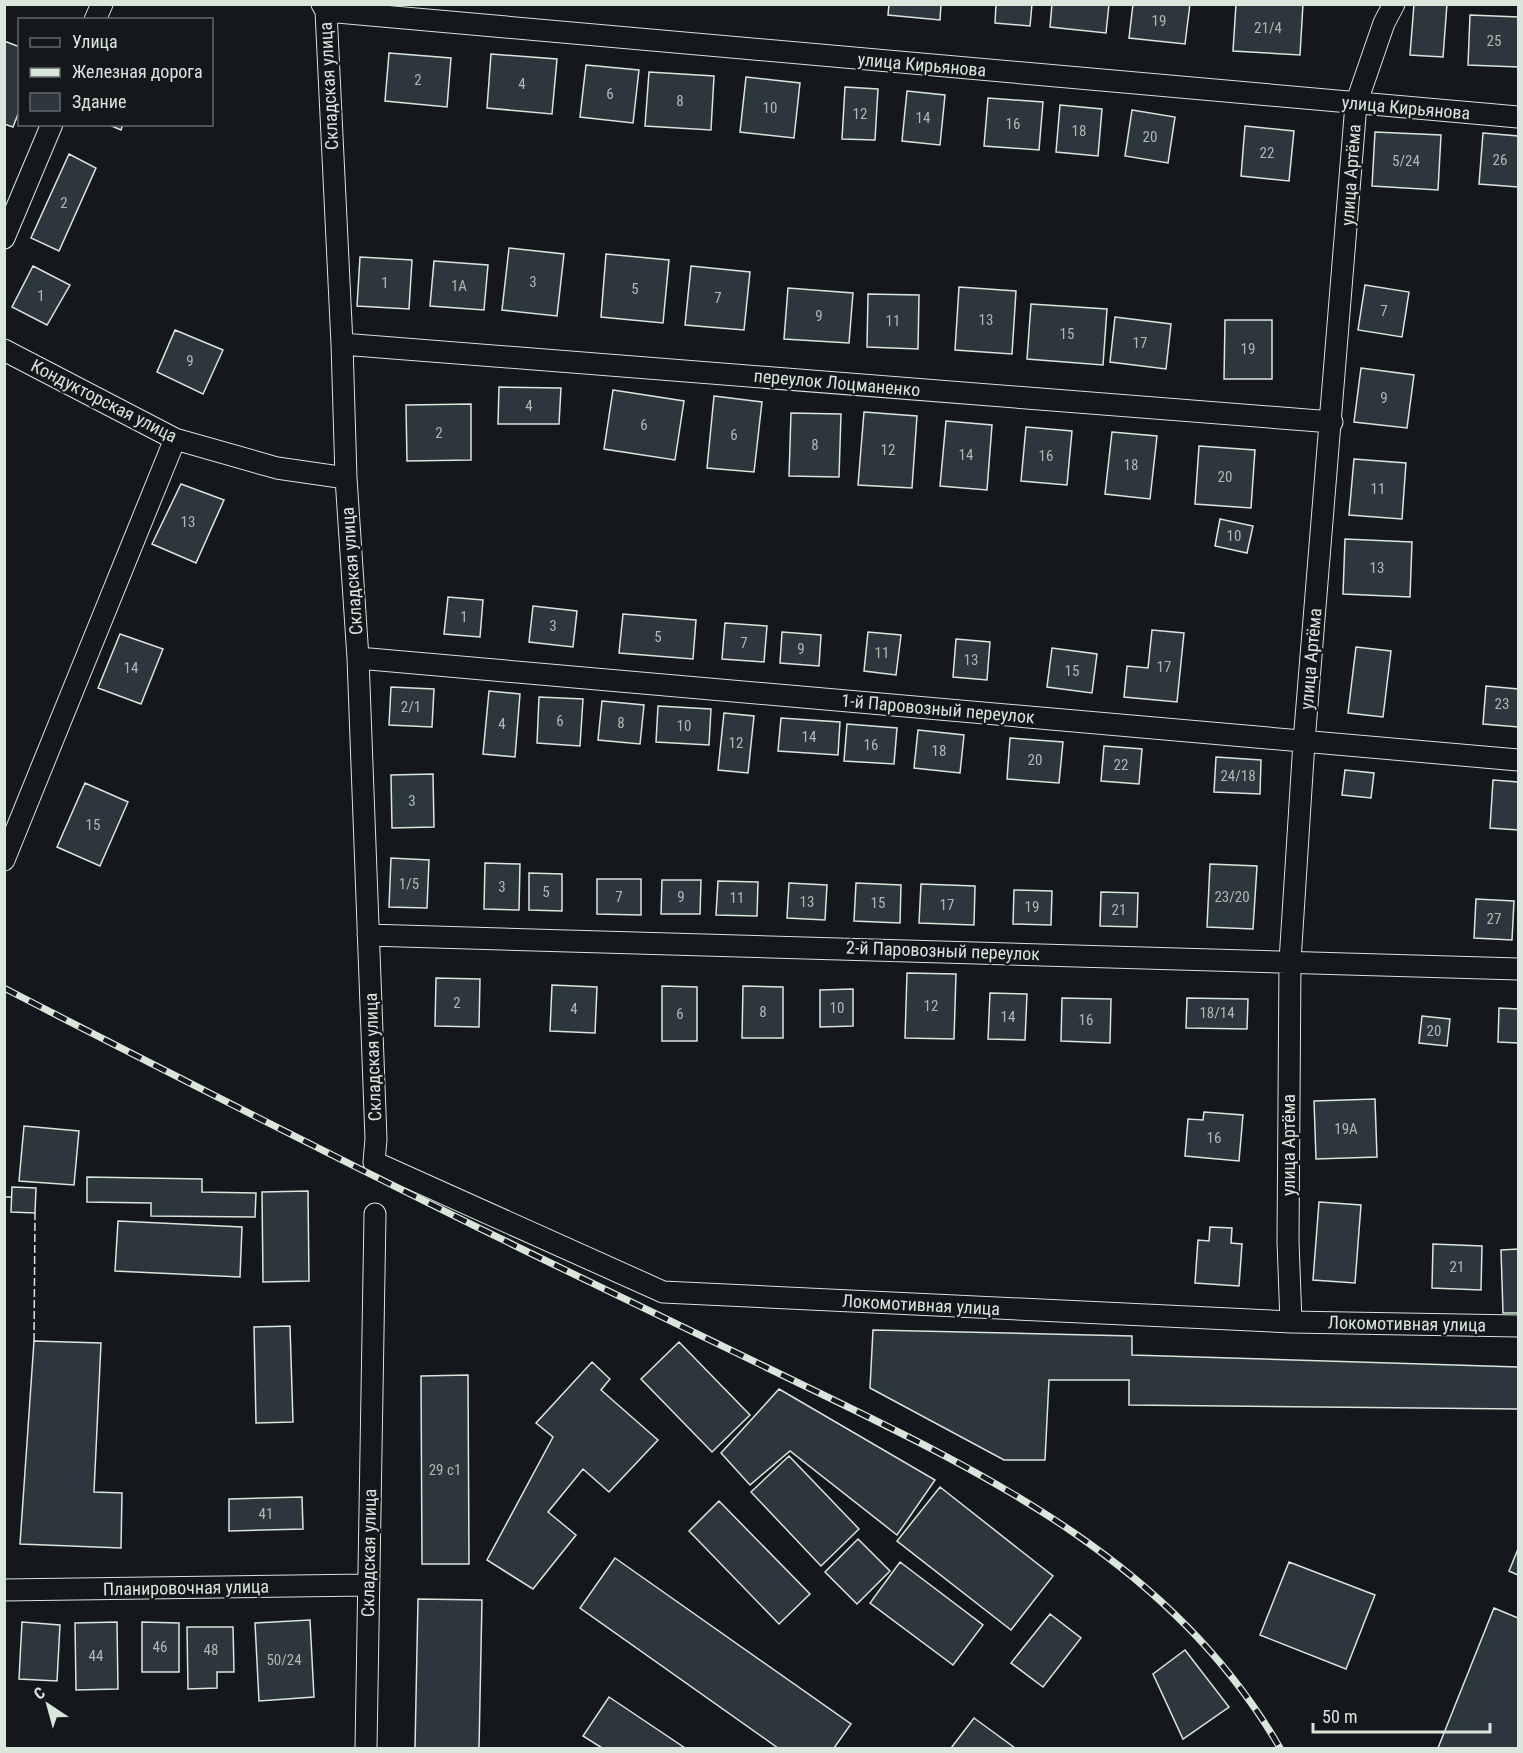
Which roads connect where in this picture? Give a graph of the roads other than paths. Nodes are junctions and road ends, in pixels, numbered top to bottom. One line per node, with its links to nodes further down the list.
1 (102, 4): 4 (street)
2 (1394, 4): 5 (street, улица Артёма)
3 (324, 8): 5 (street, улица Кирьянова); 9 (street, Складская улица)
4 (96, 18)
5 (1356, 104): 6 (street, улица Кирьянова); 11 (street, улица Артёма)
6 (1518, 117)
7 (51, 126): 8 (street)
8 (4, 238)
9 (342, 344): 11 (street, переулок Лоцманенко); 13 (street, Складская улица)
10 (4, 350): 12 (street, Кондукторская улица)
11 (1332, 422): 15 (street, улица Артёма)
12 (175, 439): 13 (street, Кондукторская улица); 17 (street)
13 (346, 478): 14 (street, Складская улица)
14 (358, 658): 15 (street, 1-й Паровозный переулок); 18 (street, Складская улица)
15 (1304, 742): 16 (street, 1-й Паровозный переулок); 19 (street, улица Артёма)
16 (1518, 760)
17 (4, 860)
18 (368, 935): 19 (street, 2-й Паровозный переулок); 21 (street, Складская улица)
19 (1290, 961): 20 (street, 2-й Паровозный переулок); 23 (street, улица Артёма)
20 (1518, 969)
21 (376, 1139): 23 (street, Локомотивная улица)
22 (375, 1214): 25 (street, Складская улица)
23 (1291, 1322): 24 (street, Локомотивная улица)
24 (1518, 1326)
25 (368, 1586): 26 (street, Планировочная улица); 27 (street, Складская улица)
26 (4, 1590)
27 (366, 1749)

